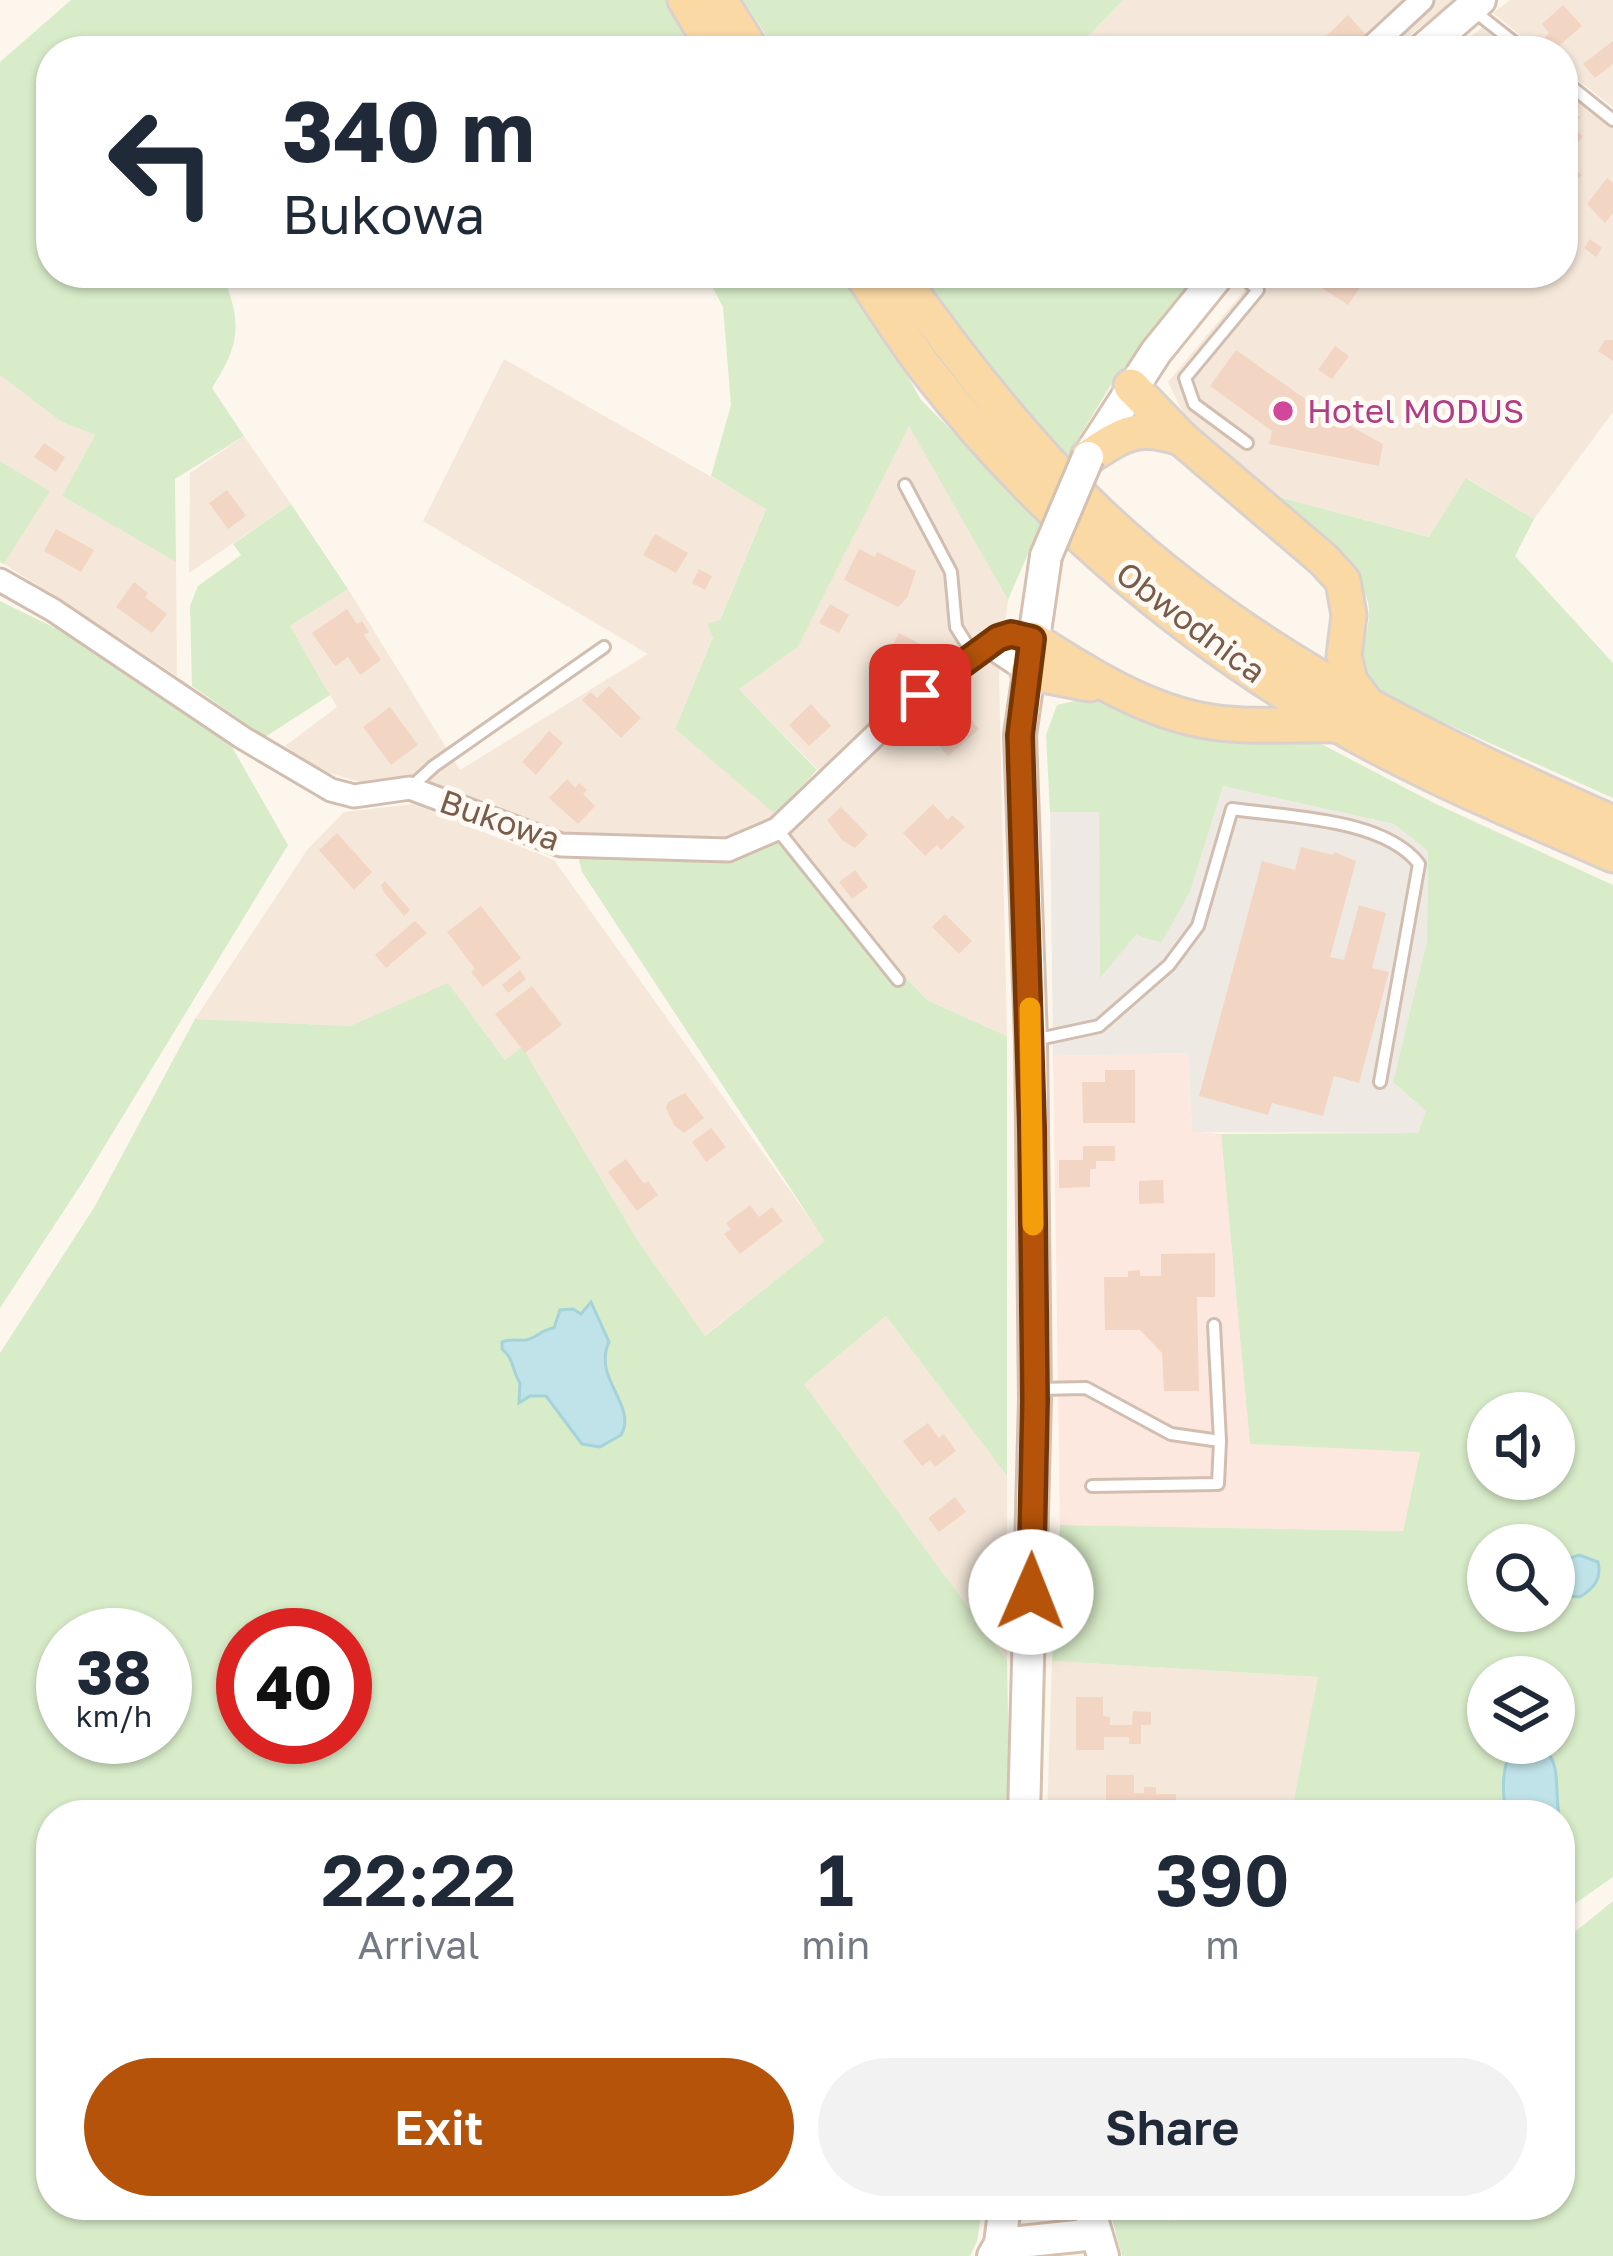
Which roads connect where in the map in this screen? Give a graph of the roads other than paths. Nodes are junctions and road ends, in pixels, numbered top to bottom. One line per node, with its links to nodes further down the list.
1 (685, 0): 5 (main road)
2 (720, 0): 6 (main road)
3 (1422, 0): 7 (street)
4 (1476, 4): 8 (street); 9 (lane)
5 (707, 36)
6 (743, 36)
7 (1383, 36)
8 (1439, 36)
9 (1510, 36)
10 (1578, 92): 11 (lane)
11 (1613, 119)
12 (871, 288): 27 (main road, Obwodnica)
13 (909, 288): 25 (main road, Obwodnica)
14 (1208, 288): 16 (street)
15 (1256, 288): 18 (lane)
16 (1131, 386): 17 (main road); 19 (street)
17 (1181, 438): 19 (main road); 22 (main road)
18 (1247, 443)
19 (1088, 457): 26 (street, bridge)
20 (905, 485): 24 (lane)
21 (0, 580): 31 (street, Bukowa)
22 (1346, 633): 25 (main road); 28 (main road)
23 (604, 647): 31 (lane)
24 (981, 650): 26 (street); 26 (street, Bukowa); 33 (street, Bukowa)
25 (1278, 654): 28 (main road, Obwodnica)
26 (1030, 656): 29 (main road); 36 (street)
27 (1230, 657): 29 (main road); 30 (main road, Obwodnica)
28 (1372, 710): 32 (main road, Obwodnica)
29 (1211, 722): 30 (main road)
30 (1337, 724): 34 (main road, Obwodnica)
31 (410, 788): 33 (street, Bukowa)
32 (1613, 823)
33 (777, 829): 35 (lane)
34 (1613, 855)
35 (898, 980)
36 (1031, 1041): 37 (lane); 39 (street)
37 (1380, 1082)
38 (1214, 1325): 40 (lane)
39 (1035, 1390): 40 (lane); 42 (street)
40 (1220, 1441): 41 (lane)
41 (1093, 1486)
42 (1024, 1800)
43 (1002, 2220): 45 (street)
44 (1096, 2232): 45 (street)
45 (996, 2250)

